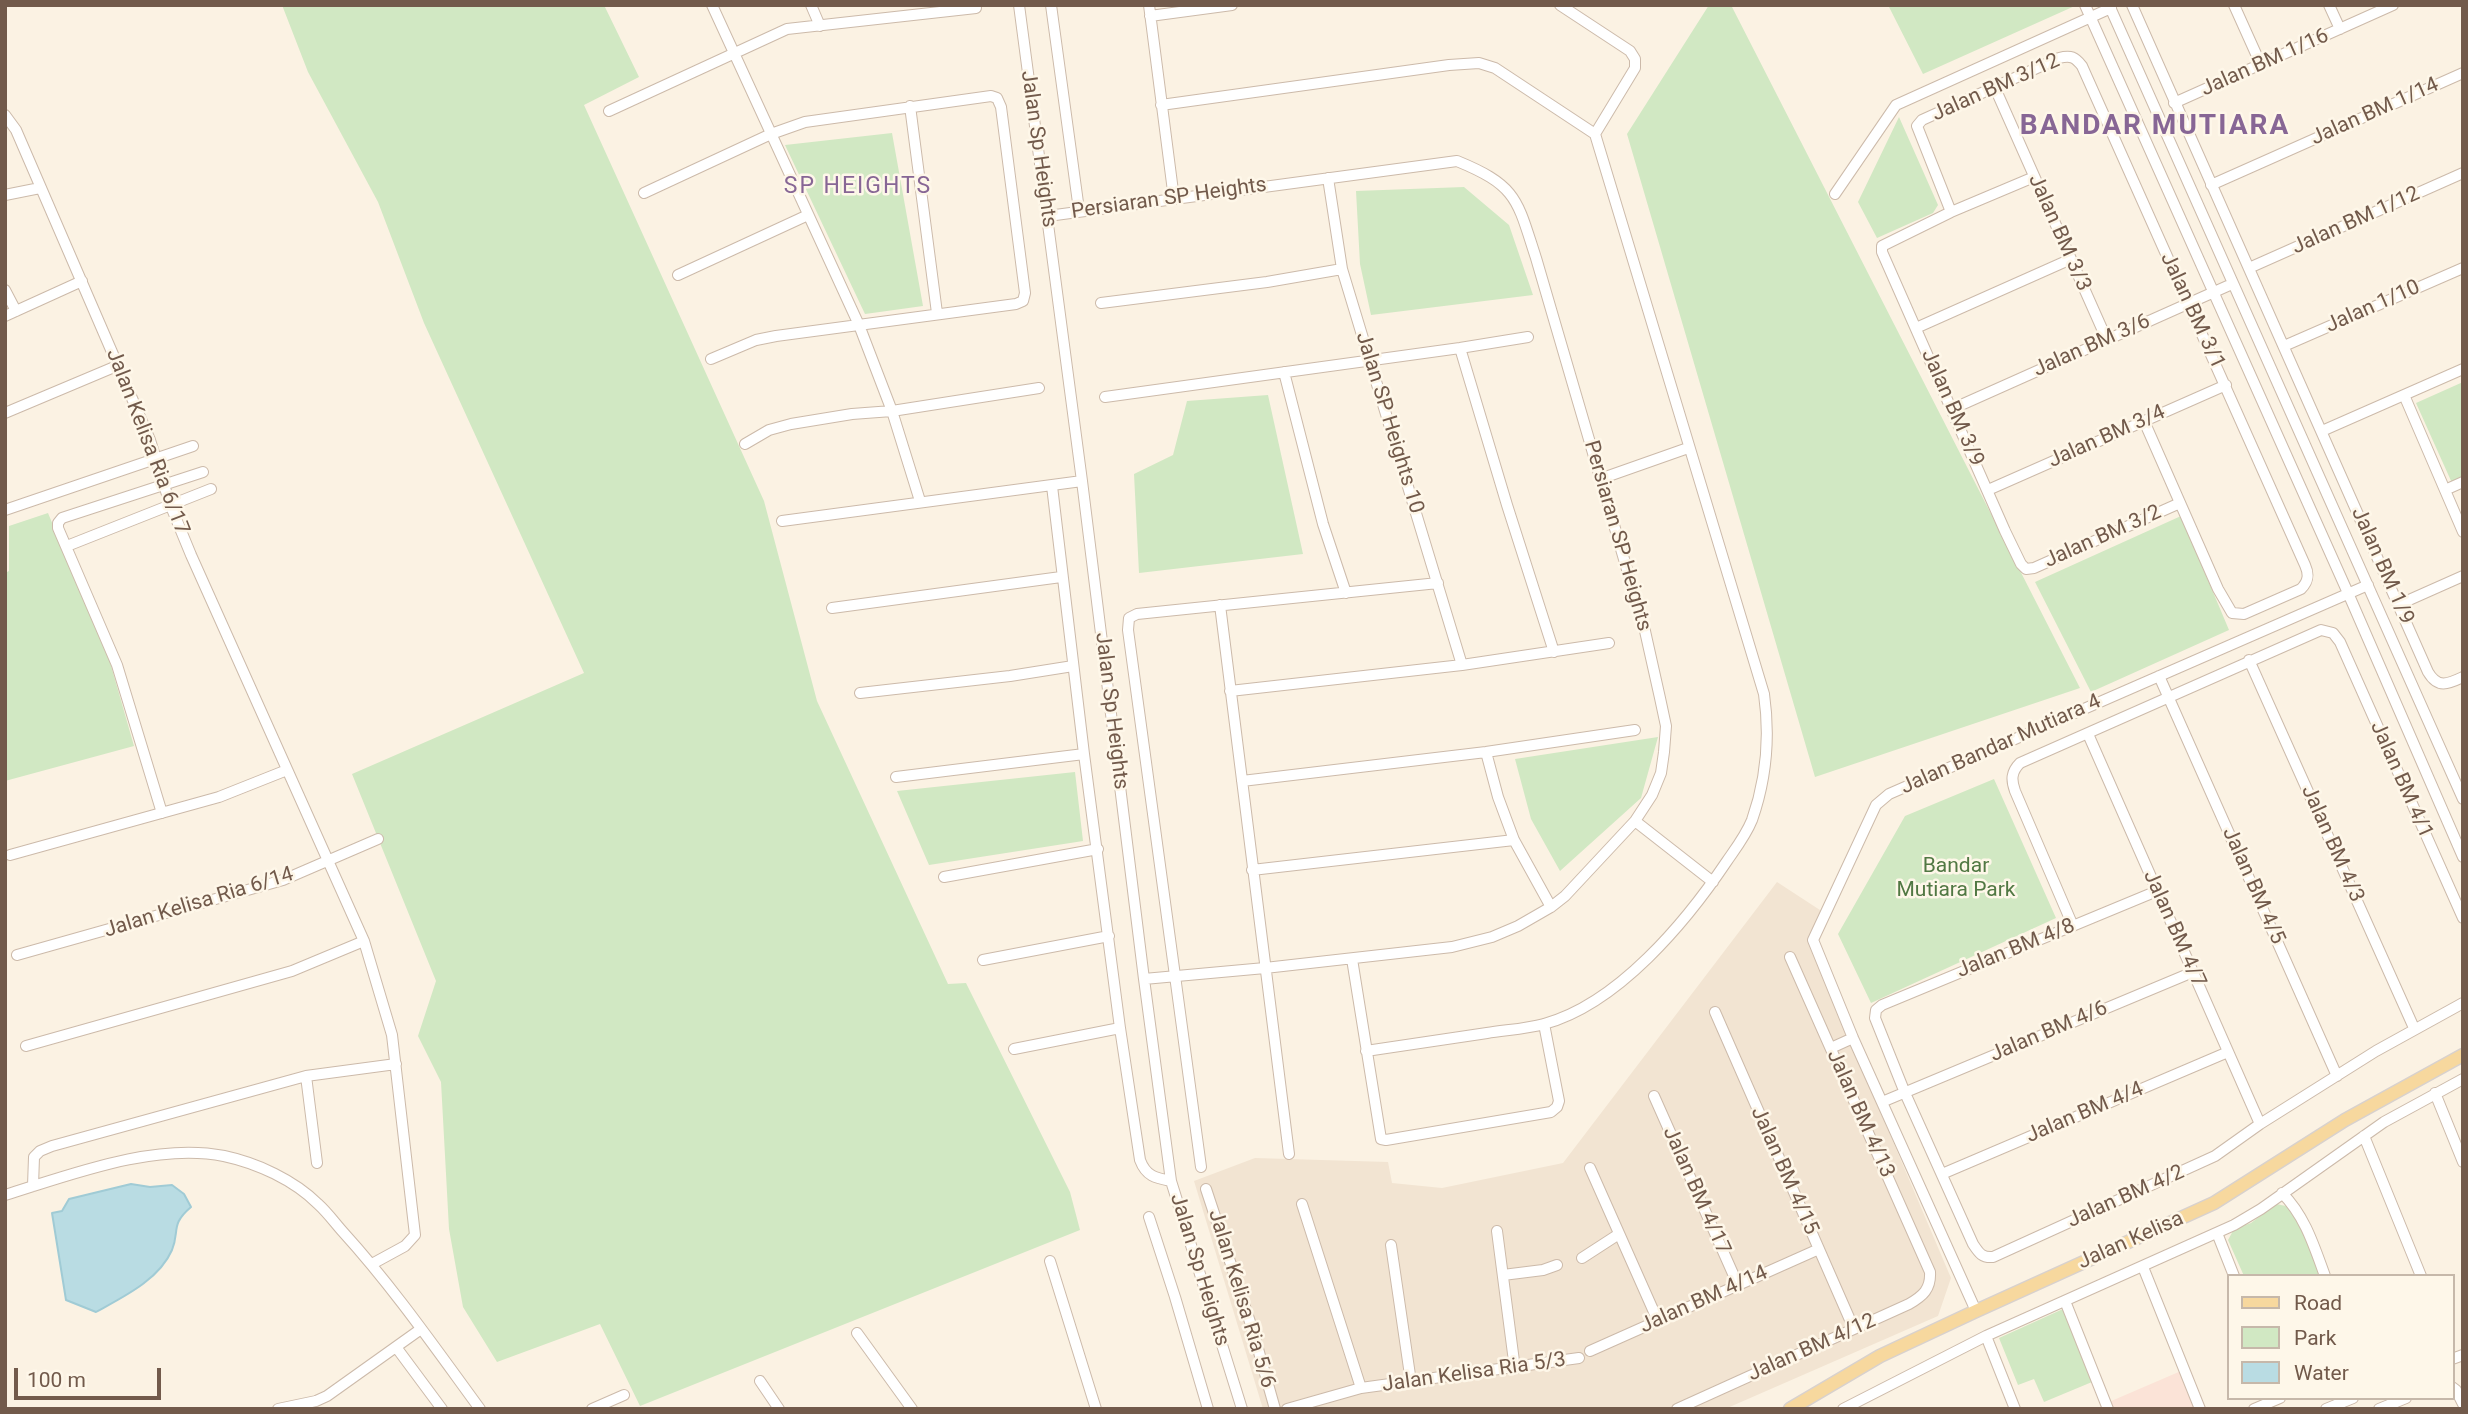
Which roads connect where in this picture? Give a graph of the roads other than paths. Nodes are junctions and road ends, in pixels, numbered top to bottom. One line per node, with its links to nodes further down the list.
1 (712, 5): 19 (street)
2 (811, 5): 17 (street)
3 (1019, 5): 43 (street, Jalan Sp Heights)
4 (1051, 5): 40 (street)
5 (1149, 5): 15 (street)
6 (1232, 5): 15 (street)
7 (1560, 5): 30 (street)
8 (2085, 5): 16 (street)
9 (2132, 5): 24 (street)
10 (2234, 5): 21 (street)
11 (2329, 5): 18 (street)
12 (2393, 5): 18 (street, Jalan BM 1/16)
13 (2110, 7): 16 (street); 50 (street)
14 (976, 8): 17 (street)
15 (1150, 16): 25 (street)
16 (2090, 17): 37 (street); 52 (street)
17 (820, 26): 19 (street)
18 (2340, 29): 21 (street, Jalan BM 1/16)
19 (733, 53): 27 (street); 29 (street)
20 (2076, 58): 23 (street, Jalan BM 3/12); 54 (street, Jalan BM 3/1)
21 (2261, 65): 24 (street, Jalan BM 1/16)
22 (2463, 73): 34 (street, Jalan BM 1/14)
23 (1995, 88): 32 (street, Jalan BM 3/3); 41 (street, Jalan BM 3/12)
24 (2174, 103): 34 (street, Jalan BM 1/9)
25 (1161, 105): 30 (street); 39 (street)
26 (910, 106): 29 (street); 56 (street); 56 (street)
27 (609, 111)
28 (5, 115): 35 (street, Jalan Kelisa Ria 6/17)
29 (771, 134): 36 (street); 42 (street)
30 (1595, 134): 80 (street)
31 (2463, 173): 46 (street, Jalan BM 1/12)
32 (2034, 177): 41 (street); 44 (street, Jalan BM 3/3)
33 (1328, 178): 39 (street, Persiaran SP Heights); 45 (street, Jalan SP Heights 10); 83 (street, Persiaran SP Heights)
34 (2211, 185): 46 (street, Jalan BM 1/9)
35 (40, 188): 38 (street); 49 (street, Jalan Kelisa Ria 6/17)
36 (644, 193)
37 (1835, 194)
38 (5, 195)
39 (1174, 199): 40 (street, Persiaran SP Heights)
40 (1079, 210): 43 (street, Persiaran SP Heights)
41 (1951, 212): 59 (street, Jalan BM 3/9)
42 (808, 215): 48 (street); 58 (street)
43 (1048, 216): 84 (street, Jalan Sp Heights)
44 (2071, 259): 59 (street); 61 (street, Jalan BM 3/3)
45 (1342, 268): 53 (street); 65 (street, Jalan SP Heights 10)
46 (2249, 268): 62 (street, Jalan BM 1/9)
47 (2463, 268): 62 (street, Jalan 1/10)
48 (678, 275)
49 (82, 281): 55 (street); 66 (street, Jalan Kelisa Ria 6/17)
50 (2232, 284): 52 (street, Jalan BM 3/6); 102 (street)
51 (5, 290): 55 (street)
52 (2212, 293): 54 (street, Jalan BM 3/6); 104 (street)
53 (1101, 303)
54 (2188, 304): 61 (street, Jalan BM 3/6); 69 (street, Jalan BM 3/1)
55 (16, 311): 57 (street)
56 (937, 313): 58 (street)
57 (5, 316)
58 (859, 325): 64 (street); 74 (street)
59 (1916, 328): 73 (street, Jalan BM 3/9)
60 (1528, 337): 63 (street)
61 (2107, 340): 73 (street, Jalan BM 3/6)
62 (2284, 346): 77 (street, Jalan BM 1/9)
63 (1460, 348): 65 (street); 109 (street)
64 (711, 359)
65 (1371, 360): 68 (street); 101 (street, Jalan SP Heights 10)
66 (119, 365): 75 (street); 81 (street, Jalan Kelisa Ria 6/17)
67 (2463, 369): 71 (street)
68 (1284, 372): 72 (street); 103 (street)
69 (2225, 385): 76 (street, Jalan BM 3/4); 92 (street, Jalan BM 3/1)
70 (1040, 388): 74 (street)
71 (2404, 395): 77 (street); 90 (street)
72 (1105, 397)
73 (1952, 409): 89 (street, Jalan BM 3/9)
74 (892, 411): 78 (street); 91 (street)
75 (5, 413)
76 (2144, 421): 89 (street, Jalan BM 3/4); 92 (street)
77 (2322, 431): 105 (street, Jalan BM 1/9)
78 (745, 444)
79 (193, 446): 81 (street)
80 (1688, 447): 83 (street); 136 (street)
81 (157, 458): 86 (street, Jalan Kelisa Ria 6/17); 94 (street)
82 (203, 472): 86 (street)
83 (1600, 479): 127 (street, Persiaran SP Heights)
84 (1082, 481): 87 (street); 150 (street, Jalan Sp Heights)
85 (2463, 482): 90 (street)
86 (164, 484): 93 (street, Jalan Kelisa Ria 6/17); 97 (street)
87 (1052, 486): 91 (street); 100 (street)
88 (211, 489): 93 (street)
89 (1988, 489): 98 (street, Jalan BM 3/9)
90 (2445, 490): 96 (street)
91 (920, 501): 95 (street)
92 (2180, 503): 98 (street, Jalan BM 3/2)
93 (170, 504): 97 (street); 122 (street, Jalan Kelisa Ria 6/17)
94 (5, 510)
95 (782, 521)
96 (2463, 532)
97 (67, 546): 126 (street)
98 (2026, 569)
99 (2463, 576): 105 (street)
100 (1061, 577): 107 (street); 111 (street)
101 (1438, 583): 103 (street); 112 (street, Jalan SP Heights 10)
102 (2368, 585): 104 (street, Jalan Bandar Mutiara 4); 125 (street)
103 (1346, 593): 106 (street)
104 (2348, 593): 113 (street, Jalan Bandar Mutiara 4); 132 (street)
105 (2400, 604): 114 (street, Jalan BM 1/9)
106 (1220, 605): 115 (street); 149 (street)
107 (832, 608)
108 (1609, 643): 109 (street)
109 (1554, 652): 112 (street)
110 (2249, 660): 117 (street); 139 (street, Jalan BM 4/1); 155 (street, Jalan BM 4/3)
111 (1073, 666): 116 (street); 121 (street)
112 (1462, 666): 115 (street)
113 (2159, 676): 117 (street, Jalan BM 4/5); 156 (street, Jalan Bandar Mutiara 4)
114 (2458, 679)
115 (1230, 691): 124 (street)
116 (860, 692)
117 (2168, 697): 119 (street); 165 (street, Jalan BM 4/5)
118 (1636, 730): 120 (street)
119 (2088, 734): 137 (street, Jalan BM 4/7); 140 (street)
120 (1486, 752): 124 (street); 129 (street)
121 (1084, 754): 123 (street); 130 (street)
122 (287, 771): 126 (street); 133 (street, Jalan Kelisa Ria 6/17)
123 (896, 777)
124 (1242, 781): 134 (street)
125 (2463, 799)
126 (162, 813): 131 (street)
127 (1635, 821): 136 (street); 138 (street, Persiaran SP Heights)
128 (378, 839): 133 (street, Jalan Kelisa Ria 6/14)
129 (1514, 840): 134 (street); 138 (street)
130 (1098, 849): 135 (street); 141 (street)
131 (10, 855)
132 (2463, 857)
133 (329, 861): 142 (street, Jalan Kelisa Ria 6/17); 143 (street, Jalan Kelisa Ria 6/14)
134 (1252, 870): 147 (street)
135 (944, 877)
136 (1713, 882): 153 (street)
137 (2157, 891): 140 (street, Jalan BM 4/8); 148 (street, Jalan BM 4/7)
138 (1551, 907): 145 (street, Persiaran SP Heights)
139 (2463, 918)
140 (2073, 926): 167 (street, Jalan BM 4/8)
141 (1109, 936): 146 (street); 154 (street)
142 (364, 941): 157 (street); 163 (street, Jalan Kelisa Ria 6/17)
143 (17, 955)
144 (1790, 957): 158 (street, Jalan BM 4/13)
145 (1352, 959): 147 (street, Persiaran SP Heights); 160 (street)
146 (983, 960)
147 (1265, 968): 149 (street, Persiaran SP Heights); 173 (street)
148 (2193, 972): 161 (street, Jalan BM 4/7); 167 (street, Jalan BM 4/6)
149 (1177, 976): 150 (street, Persiaran SP Heights); 176 (street)
150 (1143, 979): 179 (street, Jalan Sp Heights)
151 (2463, 1003): 155 (street, Jalan BM 4/2)
152 (1715, 1013): 190 (street, Jalan BM 4/15)
153 (1544, 1024): 160 (street); 160 (street)
154 (1120, 1028): 159 (street); 179 (street)
155 (2414, 1028): 165 (street, Jalan BM 4/2)
156 (1853, 1038): 158 (street); 170 (street, Jalan Bandar Mutiara 4)
157 (26, 1046)
158 (1831, 1048): 196 (street, Jalan BM 4/13)
159 (1014, 1049)
160 (1366, 1051)
161 (2228, 1052): 171 (street, Jalan BM 4/7); 178 (street, Jalan BM 4/4)
162 (2463, 1055): 203 (main road, Jalan Kelisa)
163 (396, 1064): 164 (street); 193 (street, Jalan Kelisa Ria 6/17)
164 (306, 1076): 175 (street); 180 (street)
165 (2337, 1076): 171 (street, Jalan BM 4/2)
166 (2463, 1079): 168 (street)
167 (1905, 1093): 170 (street, Jalan BM 4/6); 178 (street)
168 (2435, 1093): 172 (street); 174 (street)
169 (1654, 1096): 201 (street, Jalan BM 4/17)
170 (1882, 1102): 203 (street, Jalan Bandar Mutiara 4)
171 (2260, 1124): 178 (street, Jalan BM 4/2)
172 (2364, 1136): 182 (street); 199 (street)
173 (1289, 1154)
174 (2463, 1162)
175 (317, 1163)
176 (1201, 1167)
177 (1590, 1168): 188 (street)
178 (1942, 1174)
179 (1171, 1181): 230 (street, Jalan Sp Heights)
180 (33, 1186): 183 (street); 193 (street)
181 (1206, 1189): 231 (street, Jalan Kelisa Ria 5/6)
182 (2283, 1193): 187 (street); 198 (street)
183 (5, 1195)
184 (1301, 1204): 215 (street)
185 (1149, 1217): 229 (street)
186 (1497, 1231): 200 (street)
187 (2217, 1233): 195 (street); 197 (street)
188 (1619, 1234): 191 (street); 204 (street)
189 (1391, 1245): 214 (street)
190 (1819, 1249): 201 (street, Jalan BM 4/14); 206 (street, Jalan BM 4/15)
191 (1582, 1258)
192 (1050, 1261): 228 (street)
193 (372, 1264): 205 (street)
194 (1557, 1265): 200 (street)
195 (2143, 1267): 202 (street); 238 (street)
196 (1930, 1272): 206 (street, Jalan BM 4/12)
197 (2233, 1274)
198 (2324, 1274)
199 (2420, 1274)
200 (1503, 1275): 212 (street)
201 (1738, 1285): 204 (street, Jalan BM 4/14)
202 (2065, 1301): 208 (street); 237 (street)
203 (1976, 1311): 234 (main road, Jalan Kelisa)
204 (1658, 1321): 210 (street, Jalan BM 4/14)
205 (421, 1329): 209 (street); 224 (street)
206 (1854, 1329): 233 (street, Jalan BM 4/12)
207 (858, 1333): 227 (street)
208 (1986, 1336): 235 (street); 236 (street)
209 (396, 1347): 222 (street); 223 (street)
210 (1590, 1351)
211 (1579, 1358): 212 (street, Jalan Kelisa Ria 5/3)
212 (1515, 1369): 214 (street, Jalan Kelisa Ria 5/3)
213 (760, 1381): 226 (street)
214 (1411, 1382): 215 (street, Jalan Kelisa Ria 5/3)
215 (1361, 1388): 232 (street, Jalan Kelisa Ria 5/3)
216 (2454, 1388): 221 (street)
217 (624, 1395): 225 (street)
218 (2275, 1400): 239 (street)
219 (2348, 1400): 240 (street)
220 (2401, 1400): 241 (street)
221 (2463, 1404)
222 (278, 1409)
223 (442, 1409)
224 (480, 1409)
225 (592, 1409)
226 (779, 1409)
227 (912, 1409)
228 (1097, 1409)
229 (1208, 1409)
230 (1241, 1409)
231 (1275, 1409)
232 (1287, 1409)
233 (1677, 1409)
234 (1790, 1409)
235 (1843, 1409)
236 (2015, 1409)
237 (2108, 1409)
238 (2200, 1409)
239 (2254, 1409)
240 (2326, 1409)
241 (2379, 1409)

